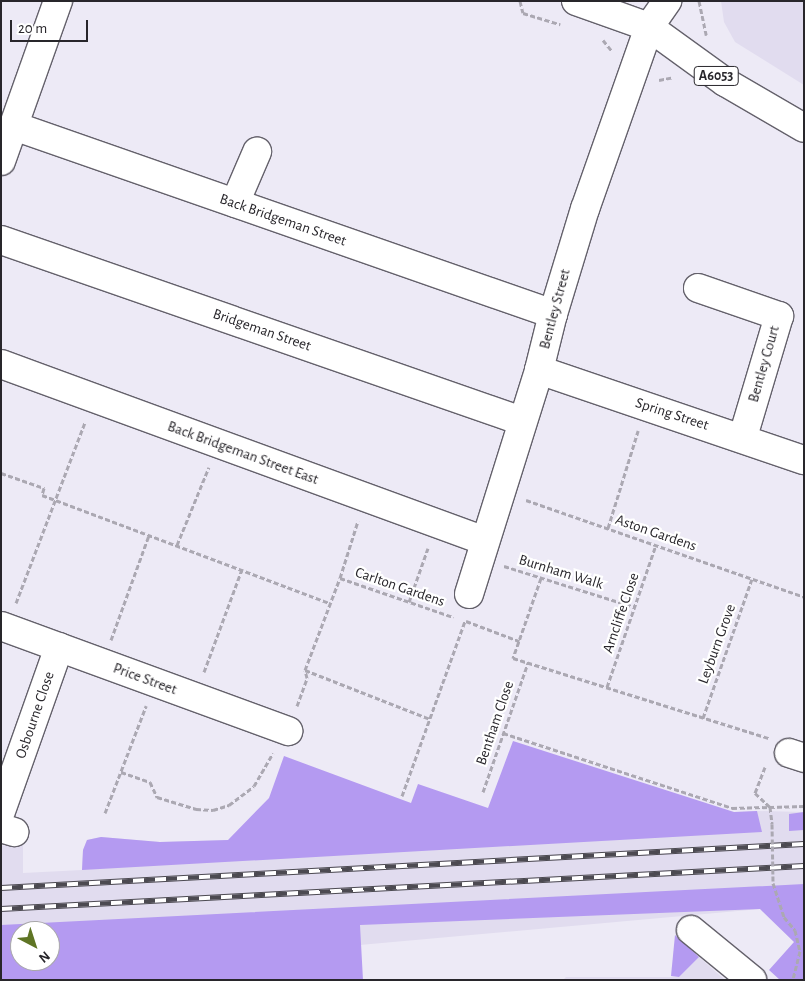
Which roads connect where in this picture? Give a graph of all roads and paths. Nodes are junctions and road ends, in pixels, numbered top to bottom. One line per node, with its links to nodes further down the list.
1 (58, 1): 5 (street)
2 (576, 1): 4 (street, A6053)
3 (667, 1): 4 (street, Bentley Street)
4 (649, 27): 6 (street, A6053); 12 (street, Bentley Street)
5 (14, 126): 8 (street); 9 (street, Back Bridgeman Street)
6 (804, 128)
7 (257, 152): 9 (street)
8 (1, 161)
9 (235, 203): 12 (street, Back Bridgeman Street)
10 (1, 240): 17 (street, Bridgeman Street)
11 (698, 288): 18 (street, Bentley Court)
12 (552, 314): 14 (street, Bentley Street)
13 (1, 364): 15 (street, Back Bridgeman Street East)
14 (539, 370): 16 (street, Spring Street); 17 (street, Bentley Street)
15 (94, 398): 19 (street, Back Bridgeman Street East); 24 (path)
16 (646, 406): 18 (street, Spring Street); 26 (path)
17 (522, 421): 22 (street, Bentley Street)
18 (743, 437): 20 (street, Spring Street)
19 (219, 444): 23 (street, Back Bridgeman Street East); 28 (path)
20 (804, 460)
21 (1, 473): 24 (path)
22 (501, 491): 26 (path, Aston Gardens); 30 (street, Bentley Street)
23 (367, 498): 25 (street, Back Bridgeman Street East); 32 (path)
24 (56, 499): 27 (path); 41 (path)
25 (436, 523): 30 (street, Back Bridgeman Street East); 37 (path)
26 (608, 528): 29 (path, Aston Gardens)
27 (149, 535): 28 (path); 44 (path)
28 (177, 545): 31 (path)
29 (656, 545): 34 (path, Aston Gardens); 39 (path, Arncliffe Close)
30 (483, 550): 33 (path, Burnham Walk); 35 (street, Bentley Street)
31 (242, 569): 38 (path); 49 (path)
32 (340, 578): 37 (path, Carlton Gardens); 38 (path, Carlton Gardens)
33 (541, 578): 39 (path, Burnham Walk); 42 (path)
34 (752, 579): 36 (path, Aston Gardens); 50 (path, Leyburn Grove)
35 (469, 594)
36 (804, 597)
37 (409, 602): 40 (path, Carlton Gardens)
38 (330, 603): 46 (path, Carlton Gardens)
39 (634, 607): 48 (path, Arncliffe Close)
40 (464, 621): 42 (path, Carlton Gardens); 51 (path)
41 (4, 627): 43 (street, Price Street)
42 (519, 641): 45 (path)
43 (59, 647): 44 (street, Price Street); 61 (street, Osbourne Close)
44 (102, 663): 47 (street, Price Street)
45 (528, 663): 48 (path); 53 (path, Bentham Close)
46 (305, 670): 51 (path); 52 (path, Carlton Gardens)
47 (156, 683): 49 (street, Price Street); 55 (path)
48 (607, 687): 50 (path)
49 (194, 697): 52 (street, Price Street)
50 (703, 718): 54 (path)
51 (430, 719): 57 (path)
52 (286, 730): 55 (path, Carlton Gardens)
53 (503, 733): 56 (path, Bentham Close); 59 (path)
54 (790, 751): 59 (path)
55 (121, 772): 60 (path)
56 (483, 792)
57 (402, 796)
58 (804, 806): 59 (path)
59 (770, 807): 64 (path, bridge)
60 (105, 813)
61 (5, 824)
62 (691, 930): 65 (street)
63 (804, 968): 64 (path)
64 (798, 972): 66 (path)
65 (752, 980)
66 (793, 980)

